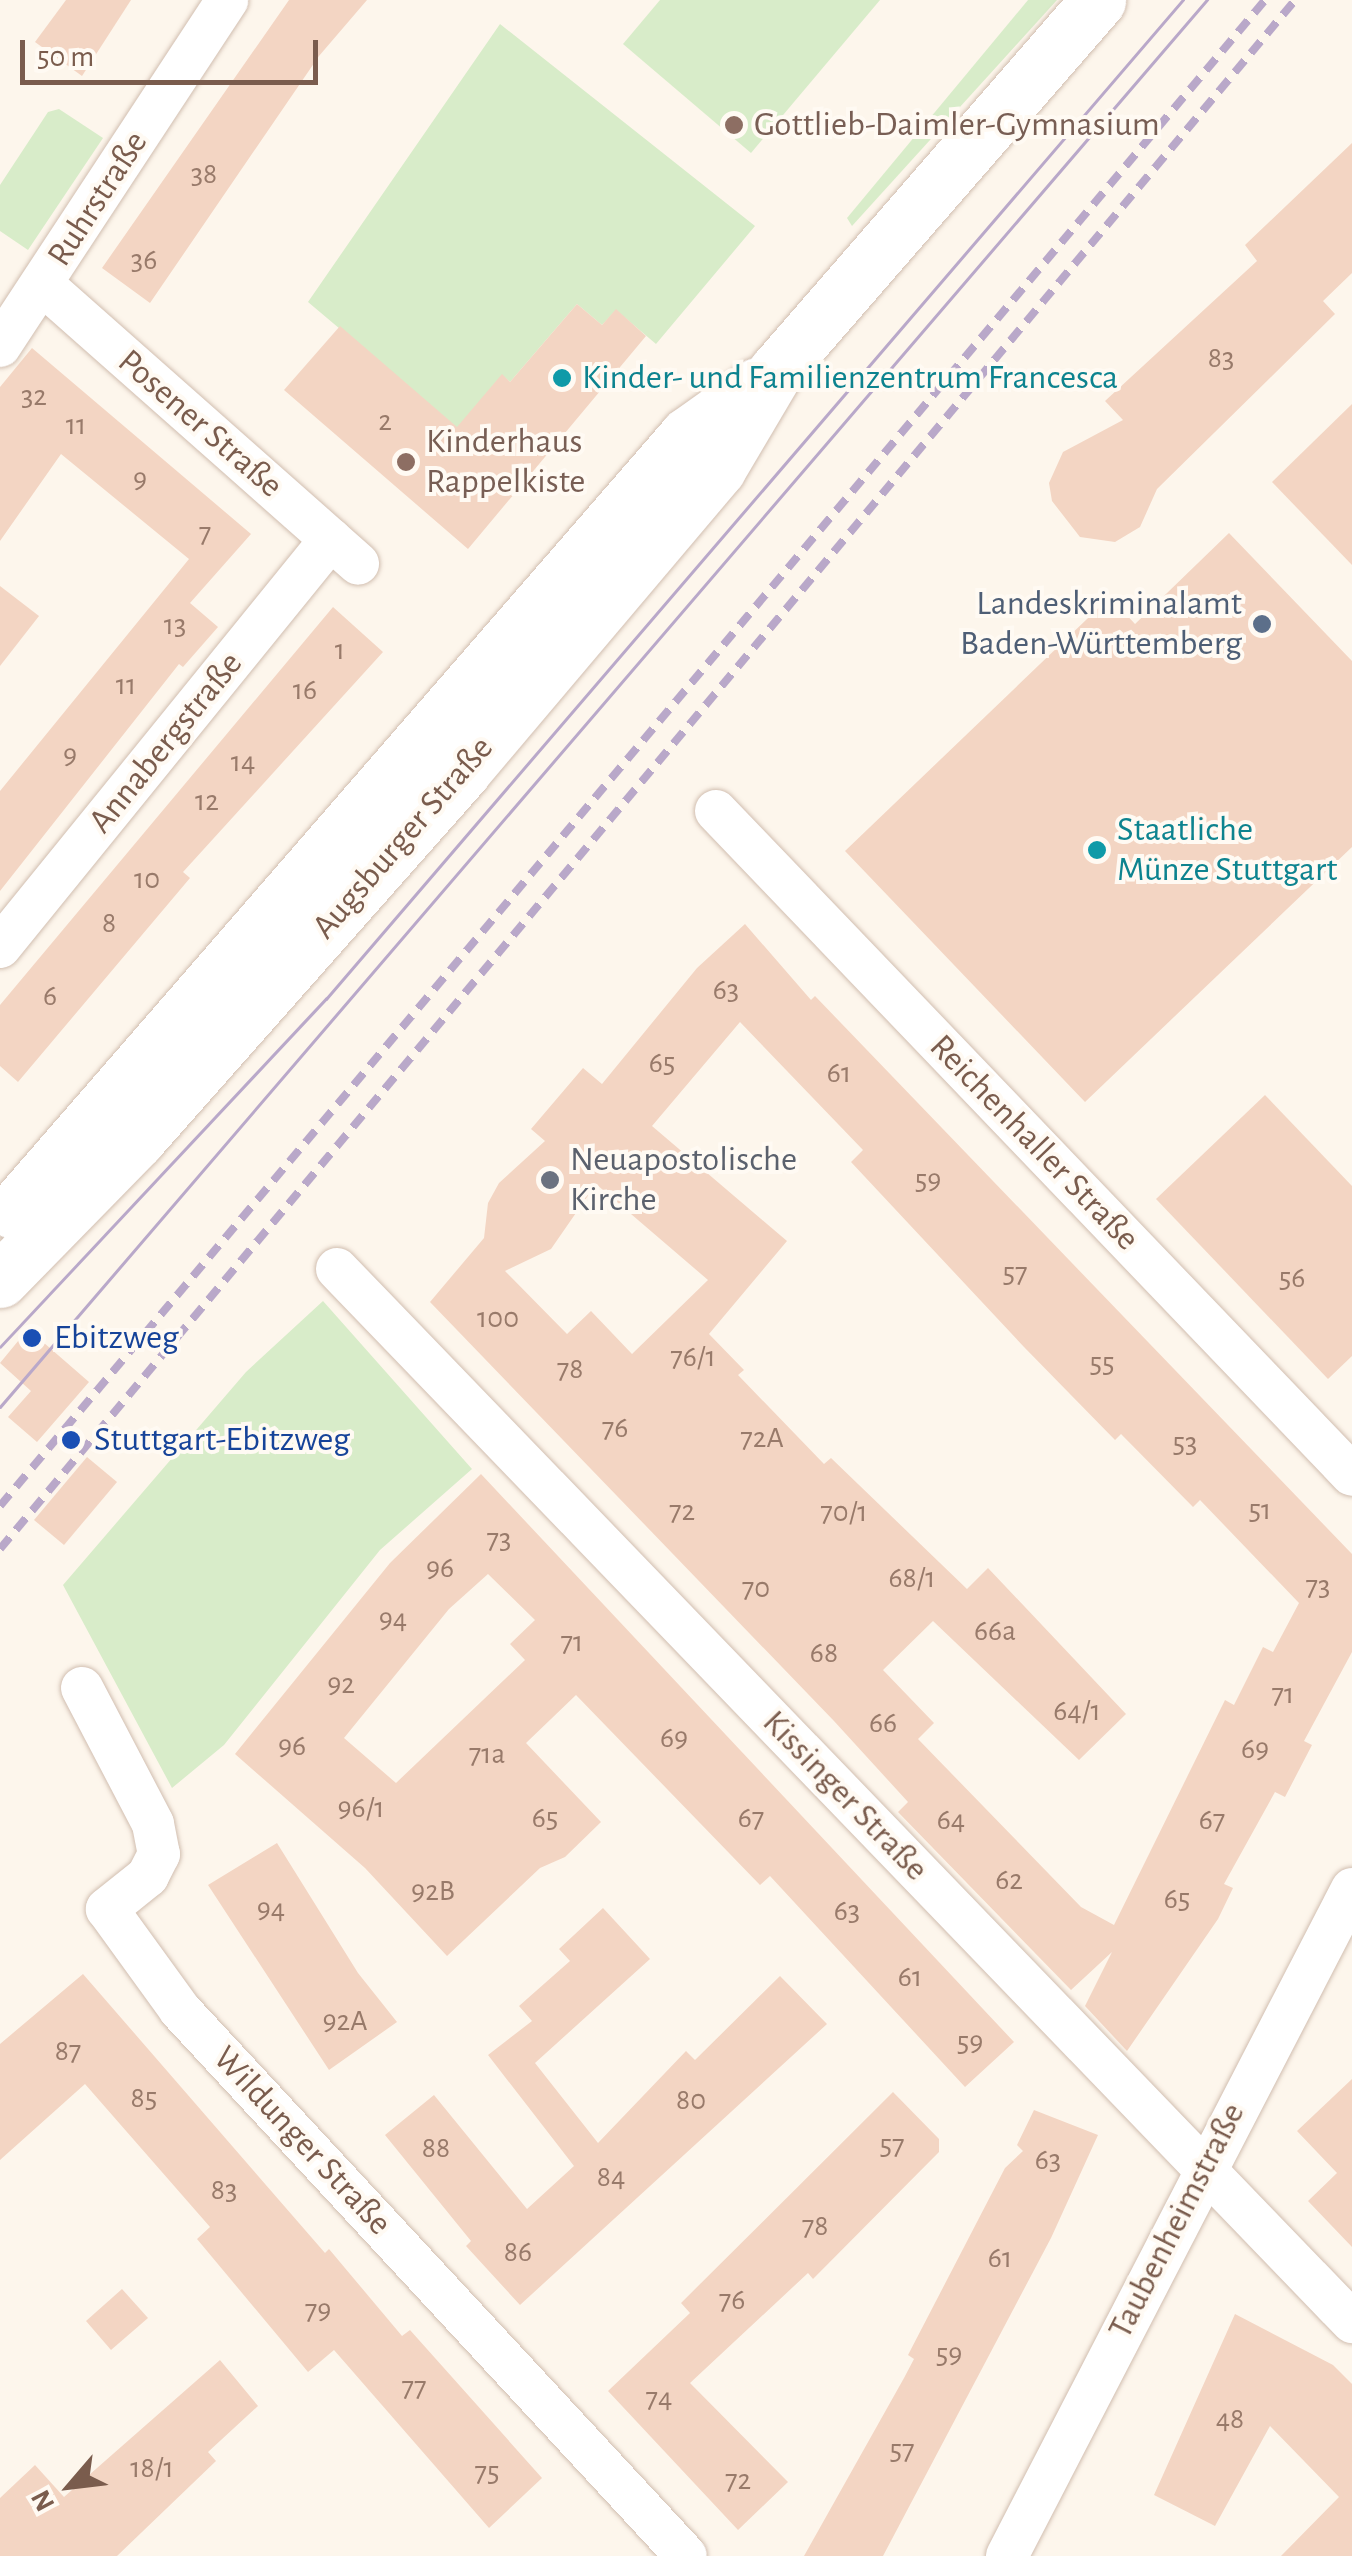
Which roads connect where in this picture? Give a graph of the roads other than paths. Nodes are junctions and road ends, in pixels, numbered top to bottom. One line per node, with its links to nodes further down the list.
1 (227, 0): 3 (street, Ruhrstraße)
2 (1098, 0): 5 (main road, Augsburger Straße)
3 (42, 284): 4 (street, Ruhrstraße); 6 (street, Posener Straße)
4 (0, 346)
5 (776, 371): 9 (main road, Augsburger Straße); 11 (main road, Augsburger Straße)
6 (344, 551): 8 (street, Annabergstraße)
7 (716, 810): 12 (street, Reichenhaller Straße)
8 (0, 947)
9 (0, 1226)
10 (337, 1269): 15 (street, Kissinger Straße)
11 (0, 1280)
12 (1352, 1476)
13 (82, 1688): 17 (street, Wildunger Straße)
14 (1352, 1888): 15 (street, Taubenheimstraße)
15 (1204, 2167): 16 (street, Kissinger Straße); 18 (street, Taubenheimstraße)
16 (1352, 2322)
17 (686, 2556)
18 (1006, 2556)

